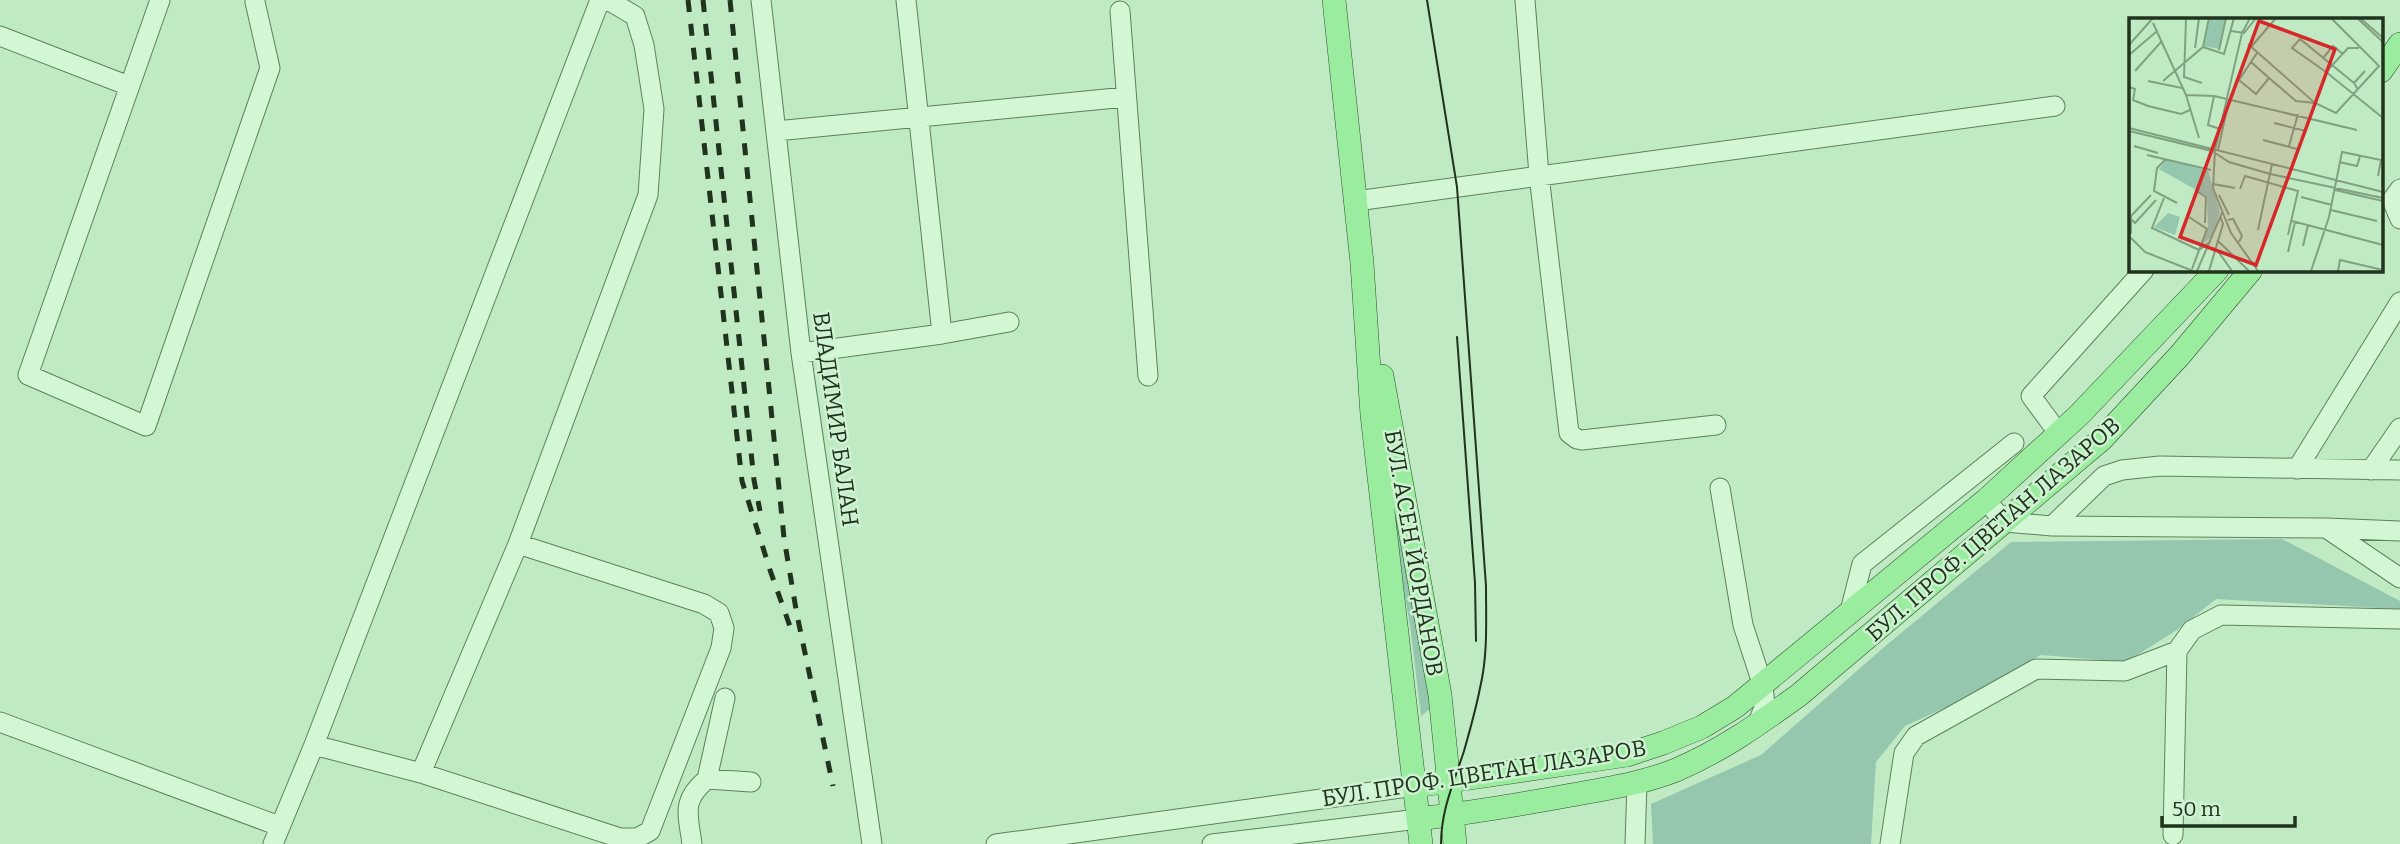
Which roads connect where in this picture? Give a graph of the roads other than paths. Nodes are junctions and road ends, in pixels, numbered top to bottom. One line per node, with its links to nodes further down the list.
1 (160, 0): 13 (street)
2 (600, 0): 53 (street)
3 (608, 0): 44 (street)
4 (761, 0): 17 (street, ВЛАДИМИР БАЛАН)
5 (906, 0): 16 (street)
6 (1334, 0): 20 (main road, БУЛ. АСЕН ЙОРДАНОВ)
7 (1525, 0): 18 (street)
8 (254, 1): 13 (street)
9 (1120, 11): 14 (street)
10 (0, 36): 13 (street)
11 (2400, 44): 12 (main road)
12 (2382, 70)
13 (130, 86)
14 (1126, 97): 16 (street); 30 (street)
15 (2055, 106): 18 (street)
16 (919, 117): 17 (street); 28 (street)
17 (776, 131): 29 (street, ВЛАДИМИР БАЛАН)
18 (1539, 175): 20 (street); 31 (street)
19 (2400, 189): 21 (street)
20 (1356, 201): 22 (main road, БУЛ. АСЕН ЙОРДАНОВ)
21 (2400, 219)
22 (1362, 262): 56 (main road, БУЛ. АСЕН ЙОРДАНОВ); 59 (main road, БУЛ. АСЕН ЙОРДАНОВ)
23 (2143, 271): 33 (street)
24 (2216, 271): 33 (main road, БУЛ. ПРОФ. ЦВЕТАН ЛАЗАРОВ)
25 (2250, 271): 40 (main road, БУЛ. ПРОФ. ЦВЕТАН ЛАЗАРОВ)
26 (2400, 302): 35 (street)
27 (1009, 322): 28 (street)
28 (942, 334): 29 (street)
29 (801, 353): 65 (street, ВЛАДИМИР БАЛАН)
30 (1148, 376)
31 (1716, 425)
32 (2400, 428): 36 (street)
33 (2059, 434): 39 (main road, БУЛ. ПРОФ. ЦВЕТАН ЛАЗАРОВ)
34 (2014, 443): 46 (street)
35 (2297, 468): 36 (street); 41 (street)
36 (2371, 470): 37 (street)
37 (2400, 470)
38 (1720, 488): 49 (street)
39 (1986, 500): 40 (street); 46 (main road, БУЛ. ПРОФ. ЦВЕТАН ЛАЗАРОВ)
40 (2004, 522): 41 (street); 52 (main road, БУЛ. ПРОФ. ЦВЕТАН ЛАЗАРОВ)
41 (2052, 526): 42 (street)
42 (2326, 527): 43 (street); 45 (street)
43 (2400, 531)
44 (518, 544): 54 (street); 54 (street)
45 (2400, 578)
46 (1849, 615): 49 (main road, БУЛ. ПРОФ. ЦВЕТАН ЛАЗАРОВ)
47 (2400, 619): 48 (street)
48 (2177, 651): 63 (street); 71 (street)
49 (1763, 686): 52 (street); 56 (main road, БУЛ. ПРОФ. ЦВЕТАН ЛАЗАРОВ)
50 (725, 698): 55 (street)
51 (0, 722): 62 (street)
52 (1757, 725): 58 (main road, БУЛ. ПРОФ. ЦВЕТАН ЛАЗАРОВ)
53 (314, 746): 54 (street); 62 (street)
54 (421, 773)
55 (707, 779): 57 (street); 64 (street)
56 (1449, 781): 59 (main road, БУЛ. ПРОФ. ЦВЕТАН ЛАЗАРОВ); 60 (main road, БУЛ. АСЕН ЙОРДАНОВ)
57 (751, 782)
58 (1637, 783): 60 (main road, БУЛ. ПРОФ. ЦВЕТАН ЛАЗАРОВ); 70 (street)
59 (1415, 786): 61 (main road, БУЛ. АСЕН ЙОРДАНОВ); 66 (street, БУЛ. ПРОФ. ЦВЕТАН ЛАЗАРОВ)
60 (1452, 815): 61 (main road, БУЛ. ПРОФ. ЦВЕТАН ЛАЗАРОВ); 69 (main road, БУЛ. АСЕН ЙОРДАНОВ)
61 (1418, 819): 67 (street, БУЛ. ПРОФ. ЦВЕТАН ЛАЗАРОВ); 68 (main road, БУЛ. АСЕН ЙОРДАНОВ)
62 (276, 835)
63 (2173, 835)
64 (692, 844)
65 (872, 844)
66 (996, 844)
67 (1212, 844)
68 (1420, 844)
69 (1455, 844)
70 (1636, 844)
71 (1890, 844)

